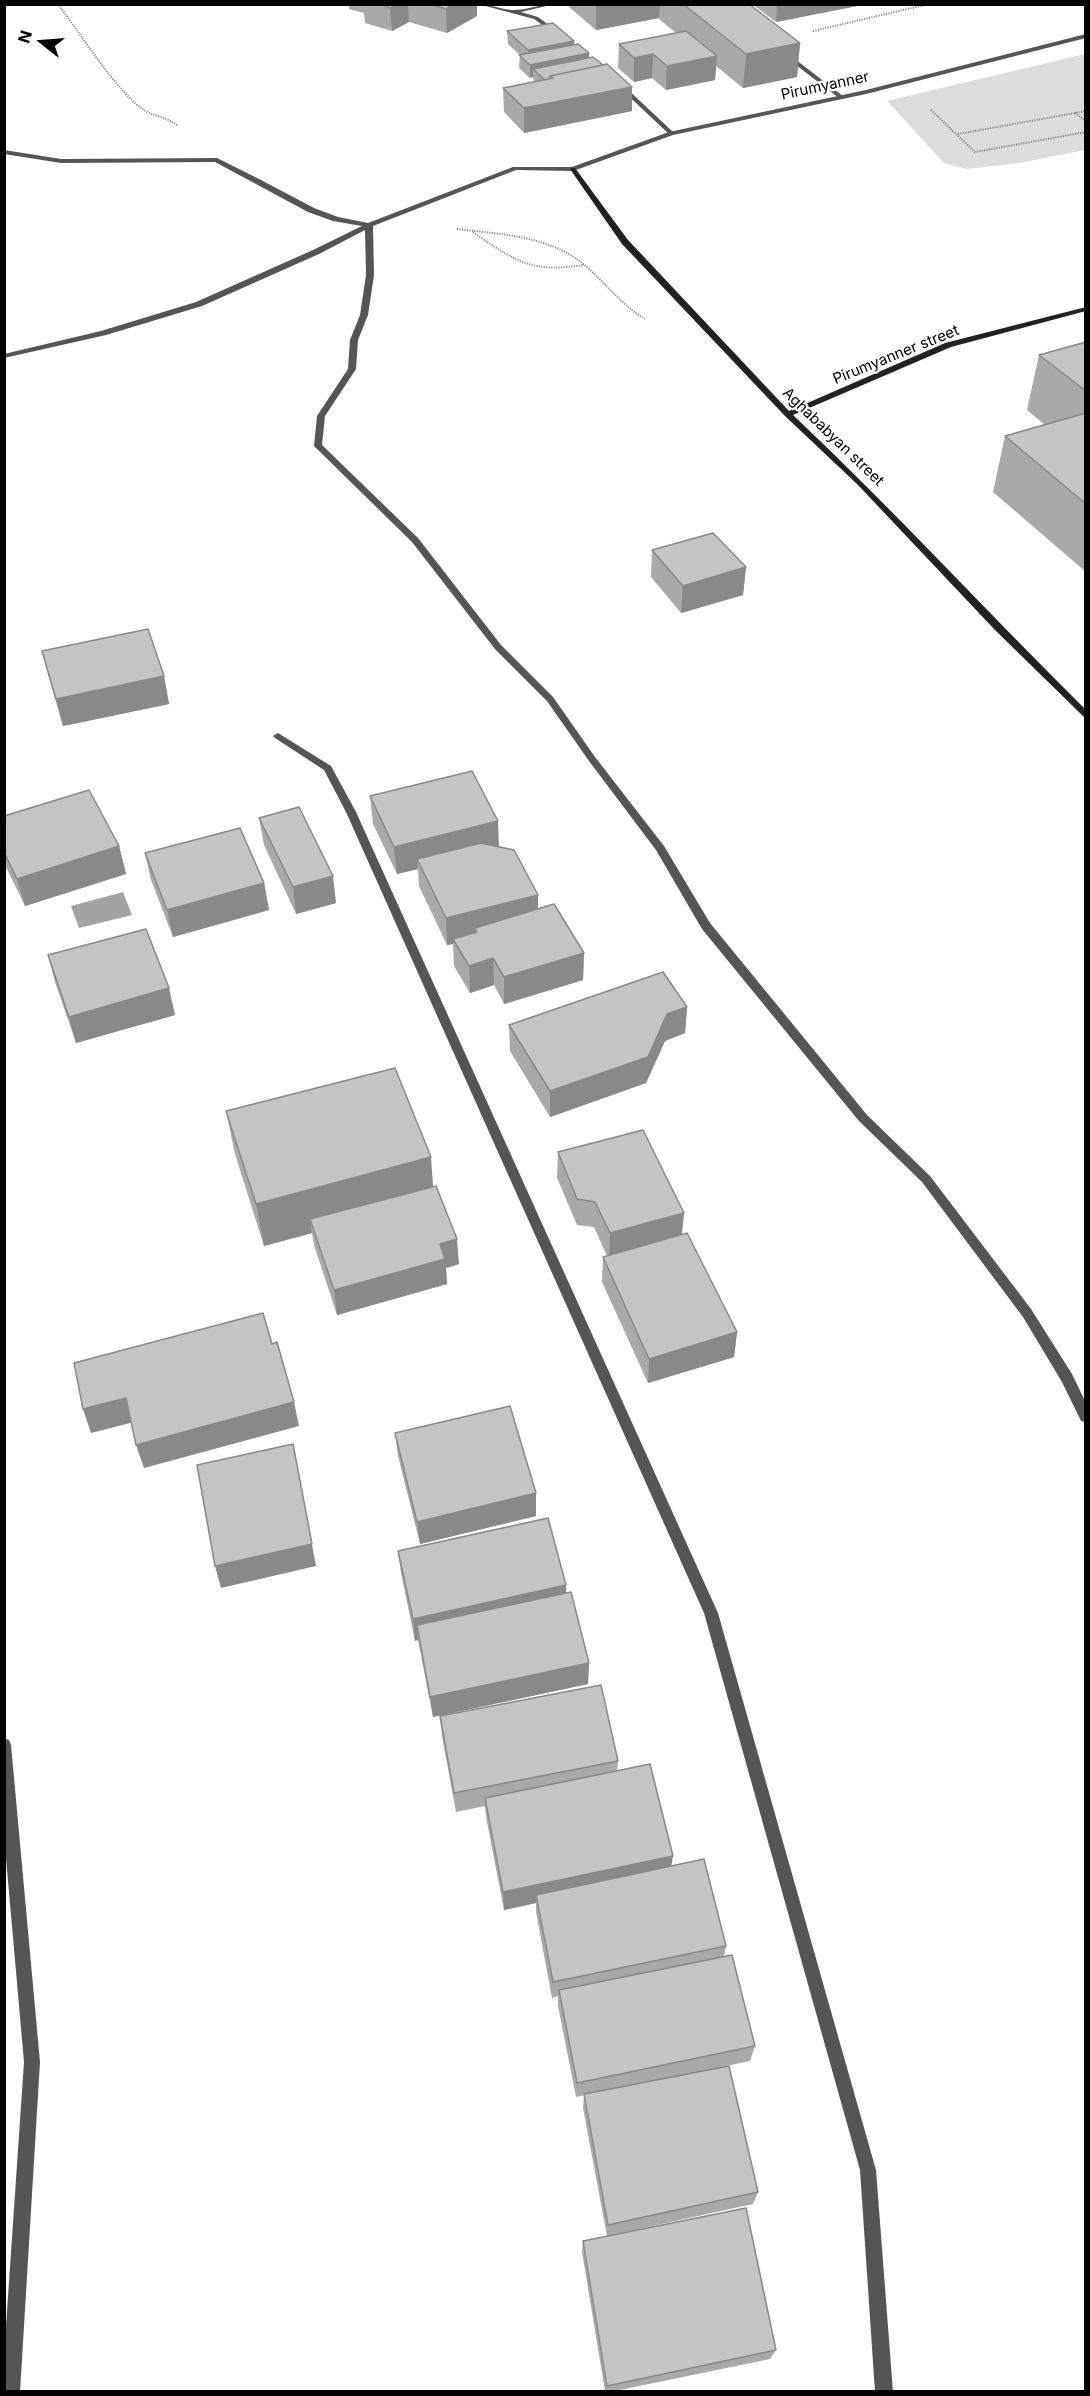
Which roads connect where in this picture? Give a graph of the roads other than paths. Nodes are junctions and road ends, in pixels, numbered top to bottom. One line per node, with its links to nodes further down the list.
1 (482, 4): 3 (street)
2 (552, 4): 3 (street)
3 (513, 11): 4 (street)
4 (561, 36)
5 (1086, 36): 8 (street, Pirumyanner)
6 (769, 41): 8 (street)
7 (619, 84): 9 (street)
8 (841, 97): 9 (street, Pirumyanner)
9 (671, 133): 11 (street, Pirumyanner)
10 (4, 152): 12 (street)
11 (573, 169): 12 (street); 15 (street, Aghababyan street)
12 (369, 225): 14 (street); 18 (street)
13 (1086, 309): 15 (street, Pirumyanner street)
14 (4, 356)
15 (788, 414): 16 (street, Aghababyan street)
16 (1086, 716)
17 (278, 736): 21 (street)
18 (1086, 1417)
19 (4, 1745): 20 (street)
20 (11, 2391)
21 (884, 2391)

